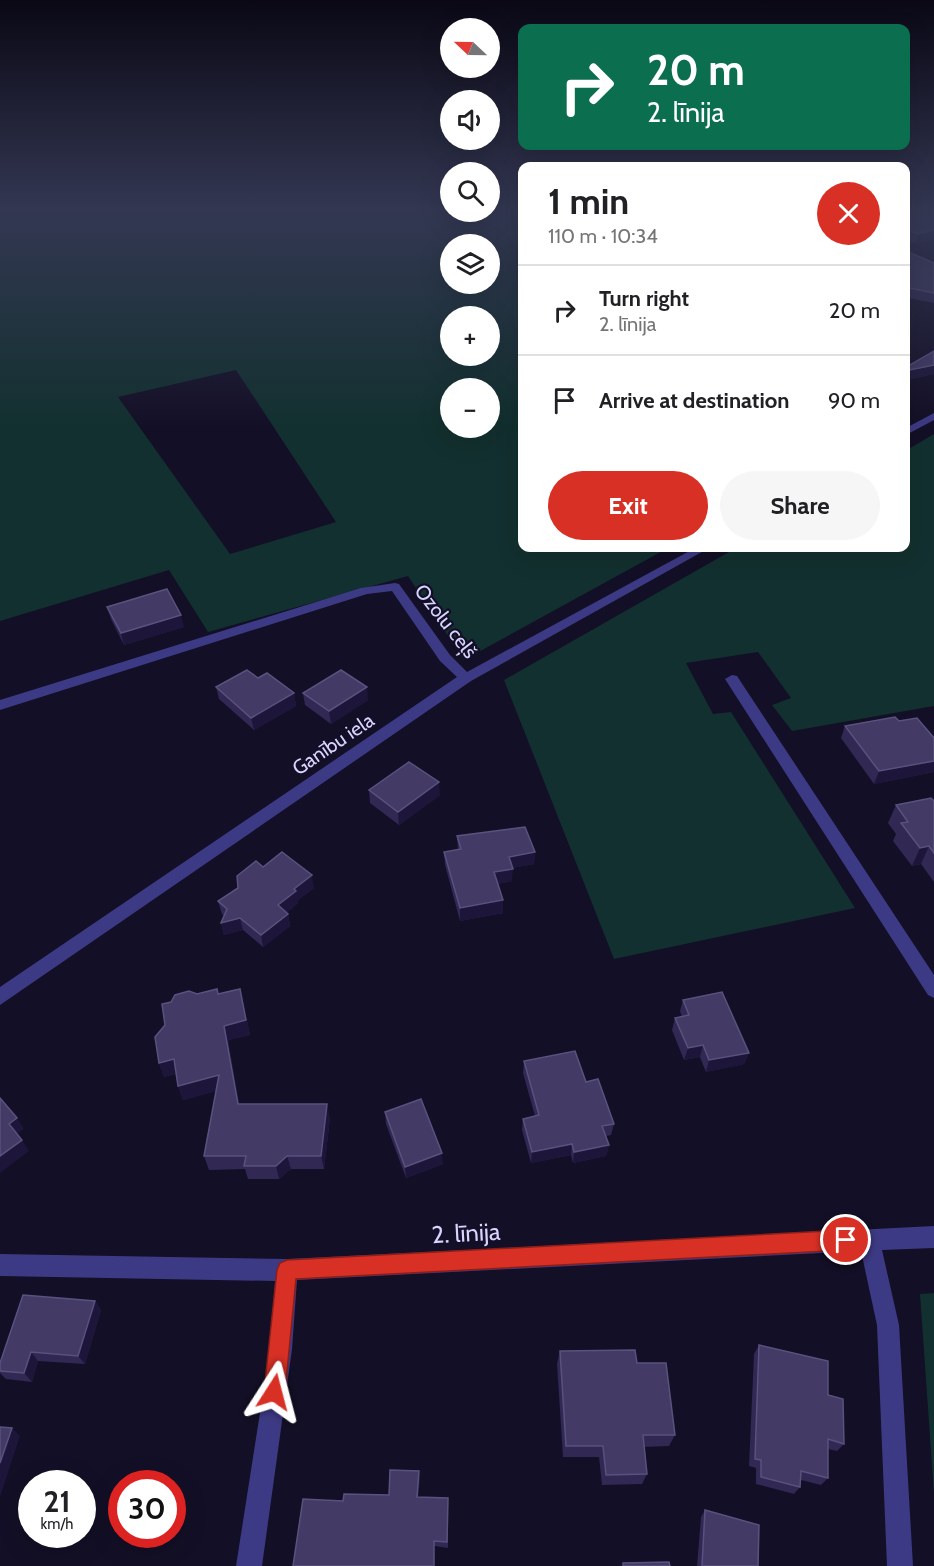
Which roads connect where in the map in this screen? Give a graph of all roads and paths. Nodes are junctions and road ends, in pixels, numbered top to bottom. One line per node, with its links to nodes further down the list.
1 (934, 416): 2 (street)
2 (910, 430)
3 (696, 552): 4 (street, Ganību iela)
4 (466, 678): 6 (street, Ozolu ceļš); 8 (street, Ganību iela)
5 (732, 679): 7 (street)
6 (0, 705)
7 (934, 990)
8 (0, 998)
9 (934, 1237): 10 (street, 2. līnija)
10 (869, 1239): 12 (street, 2. līnija); 14 (street)
11 (0, 1265): 12 (street, 2. līnija)
12 (287, 1270): 13 (street)
13 (249, 1566)
14 (900, 1566)

